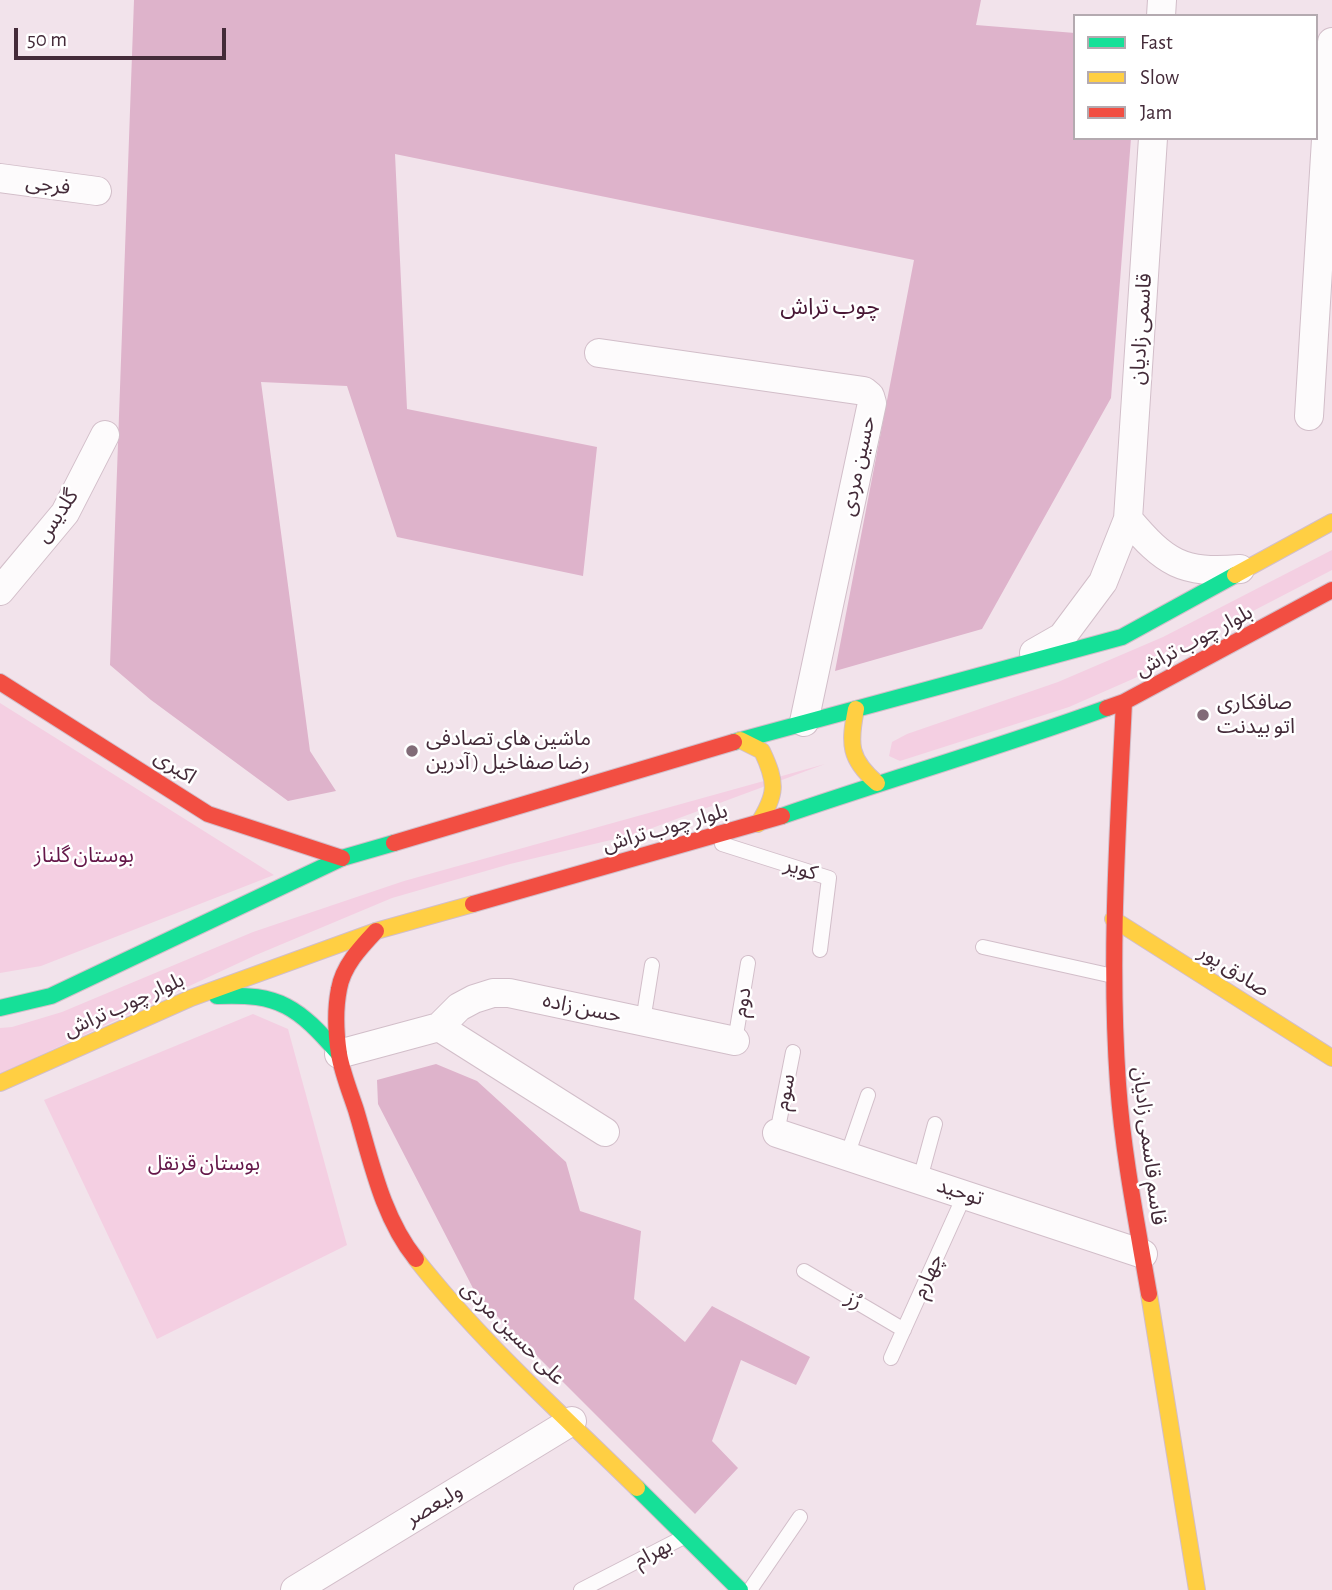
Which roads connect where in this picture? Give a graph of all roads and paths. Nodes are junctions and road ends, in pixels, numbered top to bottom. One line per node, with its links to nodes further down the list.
1 (1332, 42): 6 (street)
2 (1153, 140): 8 (street, قاسمی زادیان)
3 (0, 178): 4 (street, فرجی)
4 (97, 191)
5 (599, 353): 17 (street, حسین مردی)
6 (1309, 416)
7 (105, 435): 12 (street, گلدیس)
8 (1128, 519): 10 (street); 13 (street, قاسمی زادیان)
9 (1332, 522): 10 (main road, بلوار چوب‌ تراش)
10 (1244, 569): 13 (main road, بلوار چوب‌ تراش)
11 (1332, 590): 15 (main road, بلوار چوب‌ تراش)
12 (0, 591)
13 (1012, 666): 16 (main road, بلوار چوب‌ تراش)
14 (0, 682): 22 (main road, اکبری)
15 (1124, 702): 19 (main road, بلوار چوب‌ تراش); 23 (main road, قاسم قاسمی زادیان)
16 (856, 709): 17 (main road, بلوار چوب‌ تراش); 19 (main road)
17 (804, 722): 18 (main road, بلوار چوب‌ تراش)
18 (740, 740): 20 (main road); 22 (main road, بلوار چوب‌ تراش)
19 (877, 783): 20 (main road, بلوار چوب‌ تراش)
20 (758, 824): 21 (main road, بلوار چوب‌ تراش)
21 (704, 838): 24 (main road, بلوار چوب‌ تراش); 26 (lane, کویر)
22 (342, 858): 31 (main road, بلوار چوب‌ تراش)
23 (1113, 919): 29 (main road, قاسم قاسمی زادیان); 37 (main road, صادق پور)
24 (376, 930): 30 (main road, بلوار چوب‌ تراش); 36 (main road, علی حسین مردی)
25 (983, 947): 29 (lane)
26 (820, 950)
27 (748, 963): 34 (lane, دوم)
28 (652, 965): 32 (lane)
29 (1115, 976): 46 (main road, قاسم قاسمی زادیان)
30 (191, 998): 36 (main road, علی حسین مردی); 38 (main road, بلوار چوب‌ تراش)
31 (0, 1008)
32 (643, 1021): 33 (street, حسن زاده); 34 (street, حسن زاده)
33 (439, 1027): 36 (street, حسن زاده); 41 (street)
34 (735, 1041)
35 (793, 1052): 42 (lane, سوم)
36 (339, 1054): 50 (main road, علی حسین مردی)
37 (1332, 1058)
38 (0, 1083)
39 (868, 1095): 43 (lane)
40 (935, 1124): 44 (lane)
41 (605, 1132)
42 (777, 1133): 43 (street, توحید)
43 (848, 1156): 44 (street, توحید)
44 (920, 1179): 45 (street, توحید)
45 (965, 1194): 46 (street, توحید); 48 (lane, چهارم)
46 (1143, 1254): 57 (main road, قاسم قاسمی زادیان)
47 (804, 1270): 48 (lane, رُز)
48 (904, 1330): 49 (lane, چهارم)
49 (891, 1358)
50 (572, 1421): 52 (main road, علی حسین مردی); 53 (street, ولیعصر)
51 (800, 1517): 56 (lane)
52 (687, 1536): 54 (lane, بهرام); 55 (main road, علی حسین مردی)
53 (295, 1590)
54 (582, 1590)
55 (740, 1590)
56 (750, 1590)
57 (1198, 1590)

